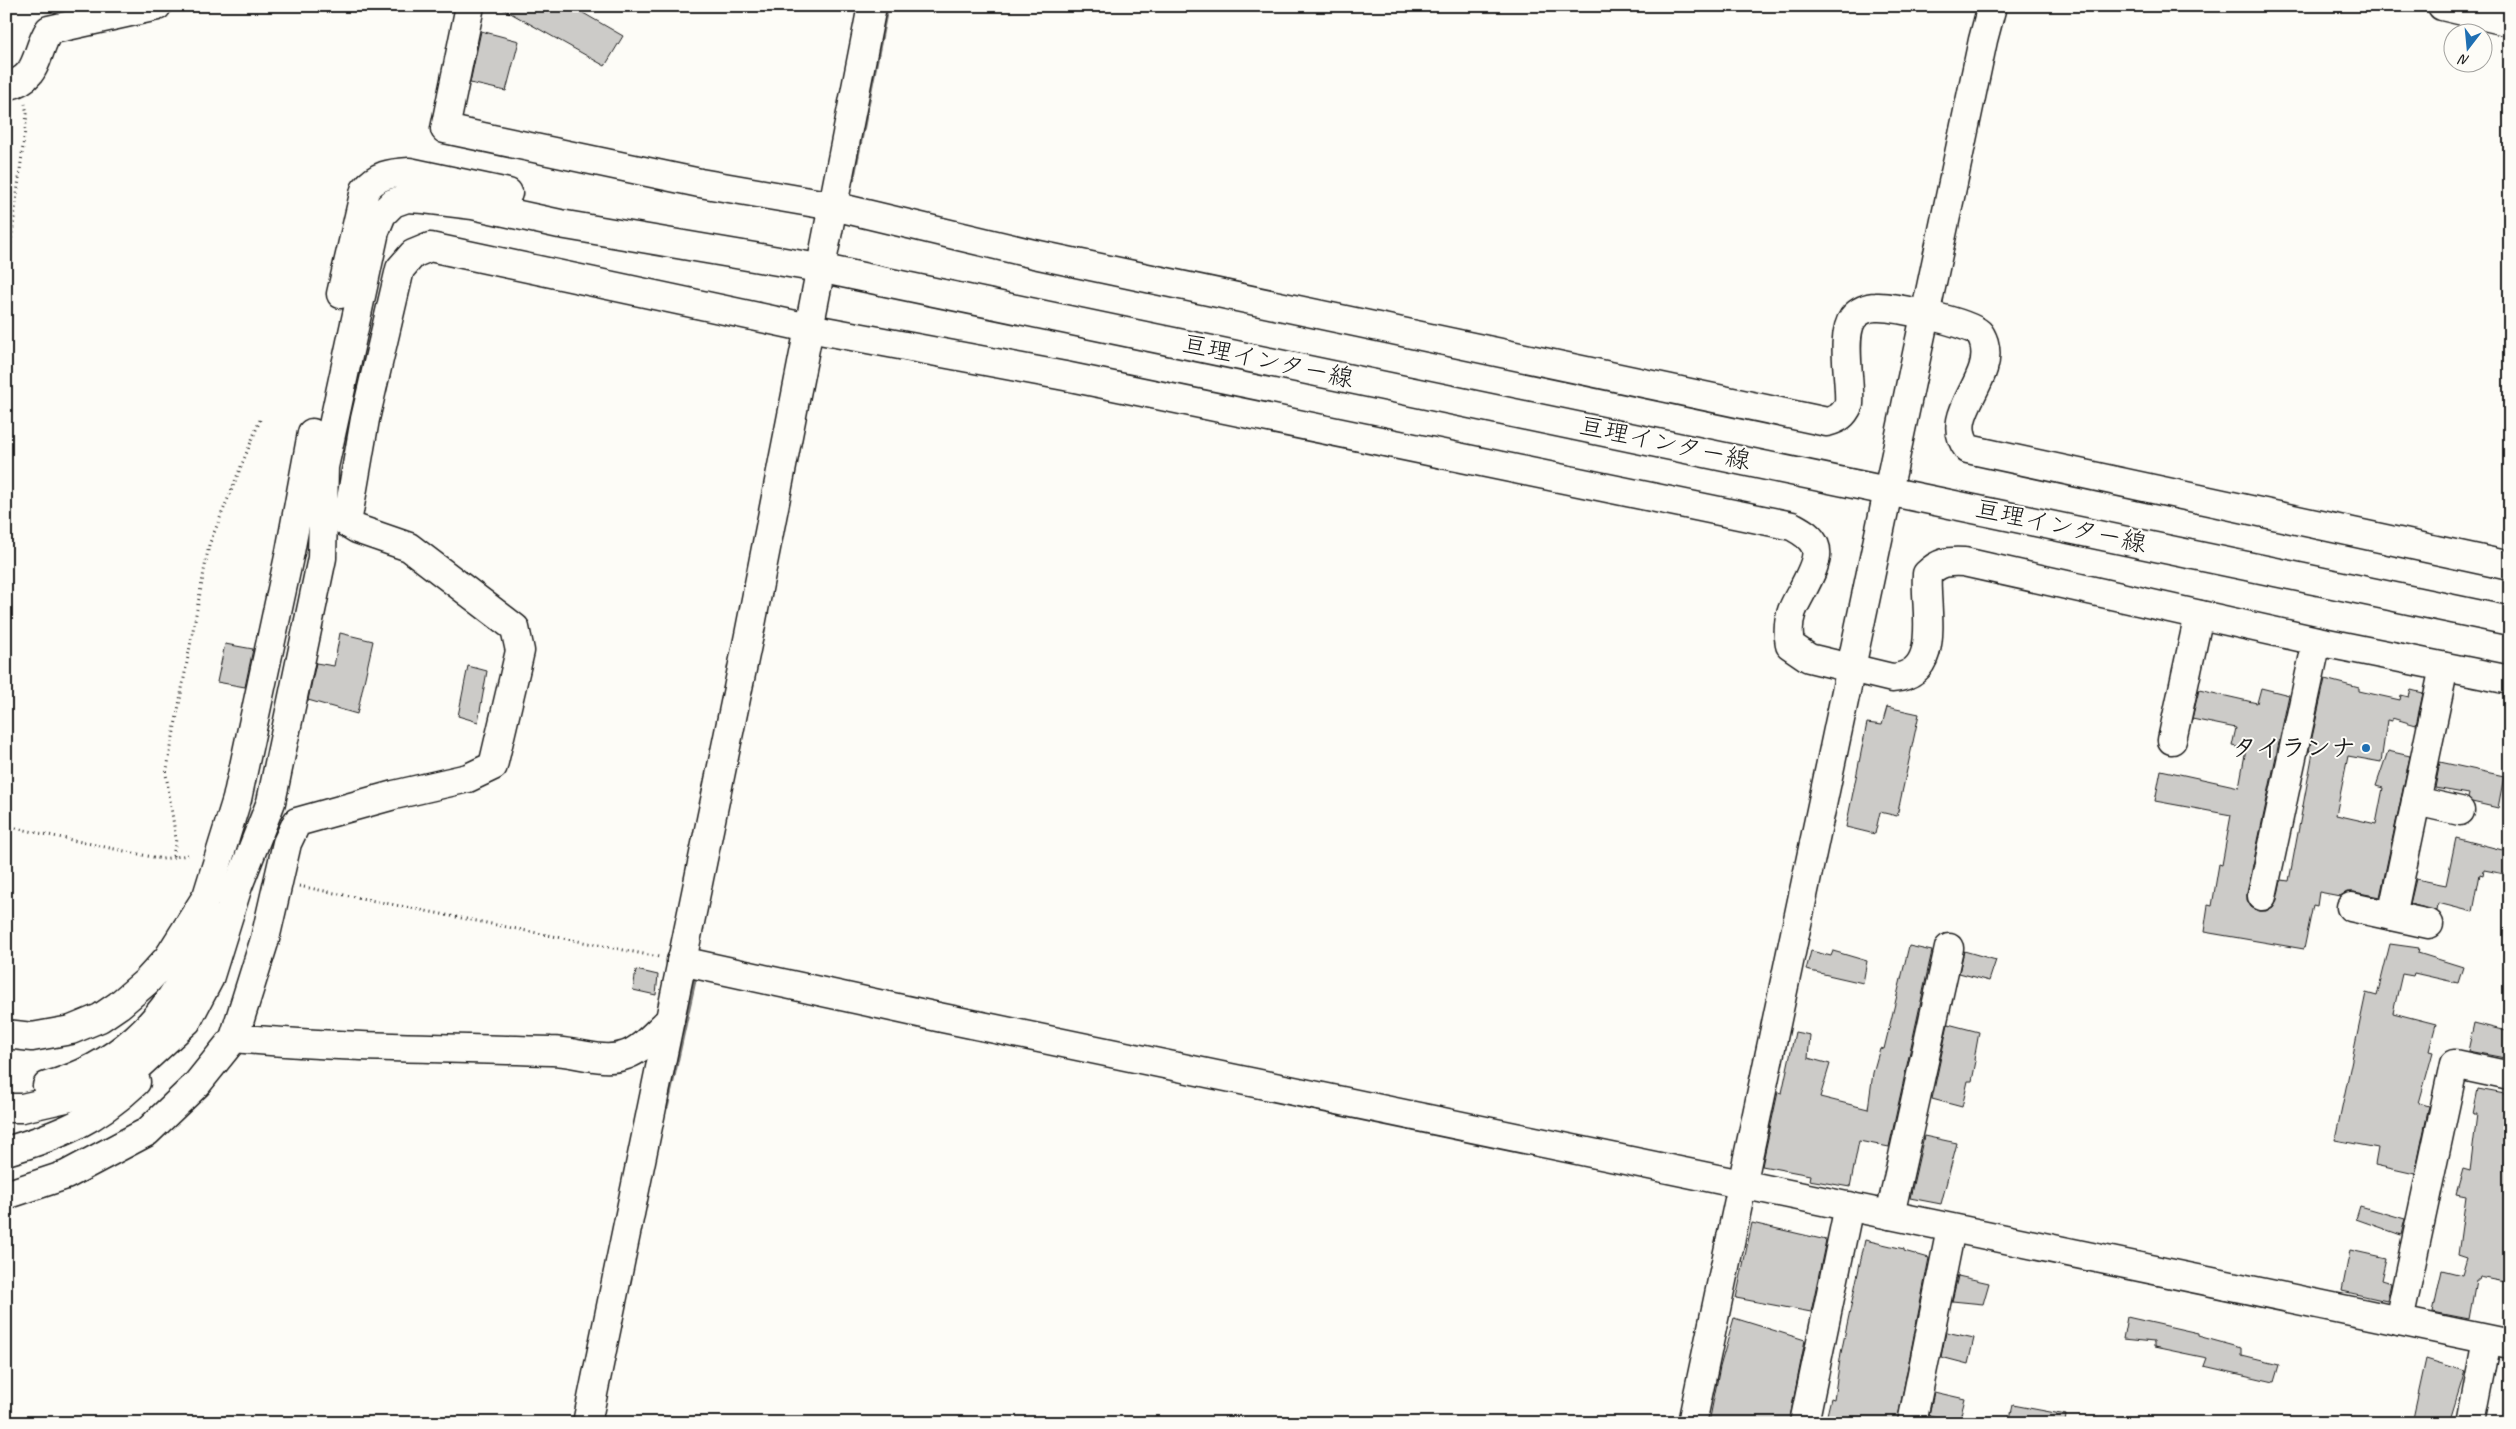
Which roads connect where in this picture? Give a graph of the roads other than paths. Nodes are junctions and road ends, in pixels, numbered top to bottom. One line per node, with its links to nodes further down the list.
1 (157, 6): 7 (main road)
2 (470, 6): 8 (main road)
3 (872, 6): 8 (main road)
4 (1992, 6): 10 (main road)
5 (2442, 6): 6 (main road)
6 (2510, 22)
7 (14, 84)
8 (833, 206): 9 (main road); 10 (main road)
9 (819, 268): 11 (main road); 12 (main road, 亘理インター線); 24 (main road, 亘理インター線)
10 (1925, 316): 12 (main road); 13 (main road)
11 (809, 328): 18 (main road); 29 (main road); 33 (main road)
12 (1889, 490): 15 (main road, 亘理インター線); 18 (main road)
13 (2510, 566)
14 (2199, 614): 16 (main road); 18 (main road); 20 (main road)
15 (2510, 620)
16 (2318, 641): 17 (main road); 23 (main road)
17 (2444, 667): 19 (main road); 21 (main road)
18 (1850, 668): 38 (main road)
19 (2510, 680)
20 (2172, 740)
21 (2416, 801): 22 (main road); 26 (main road)
22 (2460, 811)
23 (2262, 896)
24 (220, 900): 31 (main road); 32 (main road); 35 (main road)
25 (2351, 908): 26 (main road)
26 (2392, 916): 27 (main road)
27 (2428, 924)
28 (1949, 948): 41 (main road)
29 (681, 961): 30 (main road); 38 (main road)
30 (670, 1020): 33 (main road); 45 (main road)
31 (187, 1021): 36 (main road); 37 (main road)
32 (6, 1034)
33 (234, 1038): 39 (main road)
34 (2510, 1076): 43 (main road)
35 (6, 1091)
36 (6, 1108)
37 (6, 1151)
38 (1743, 1184): 40 (main road); 46 (main road)
39 (6, 1195)
40 (1849, 1206): 41 (main road); 47 (main road)
41 (1890, 1215): 42 (main road)
42 (1951, 1229): 43 (main road); 48 (main road)
43 (2399, 1321): 44 (main road)
44 (2498, 1342): 49 (main road)
45 (588, 1423)
46 (1692, 1423)
47 (1804, 1423)
48 (1912, 1423)
49 (2471, 1423)

